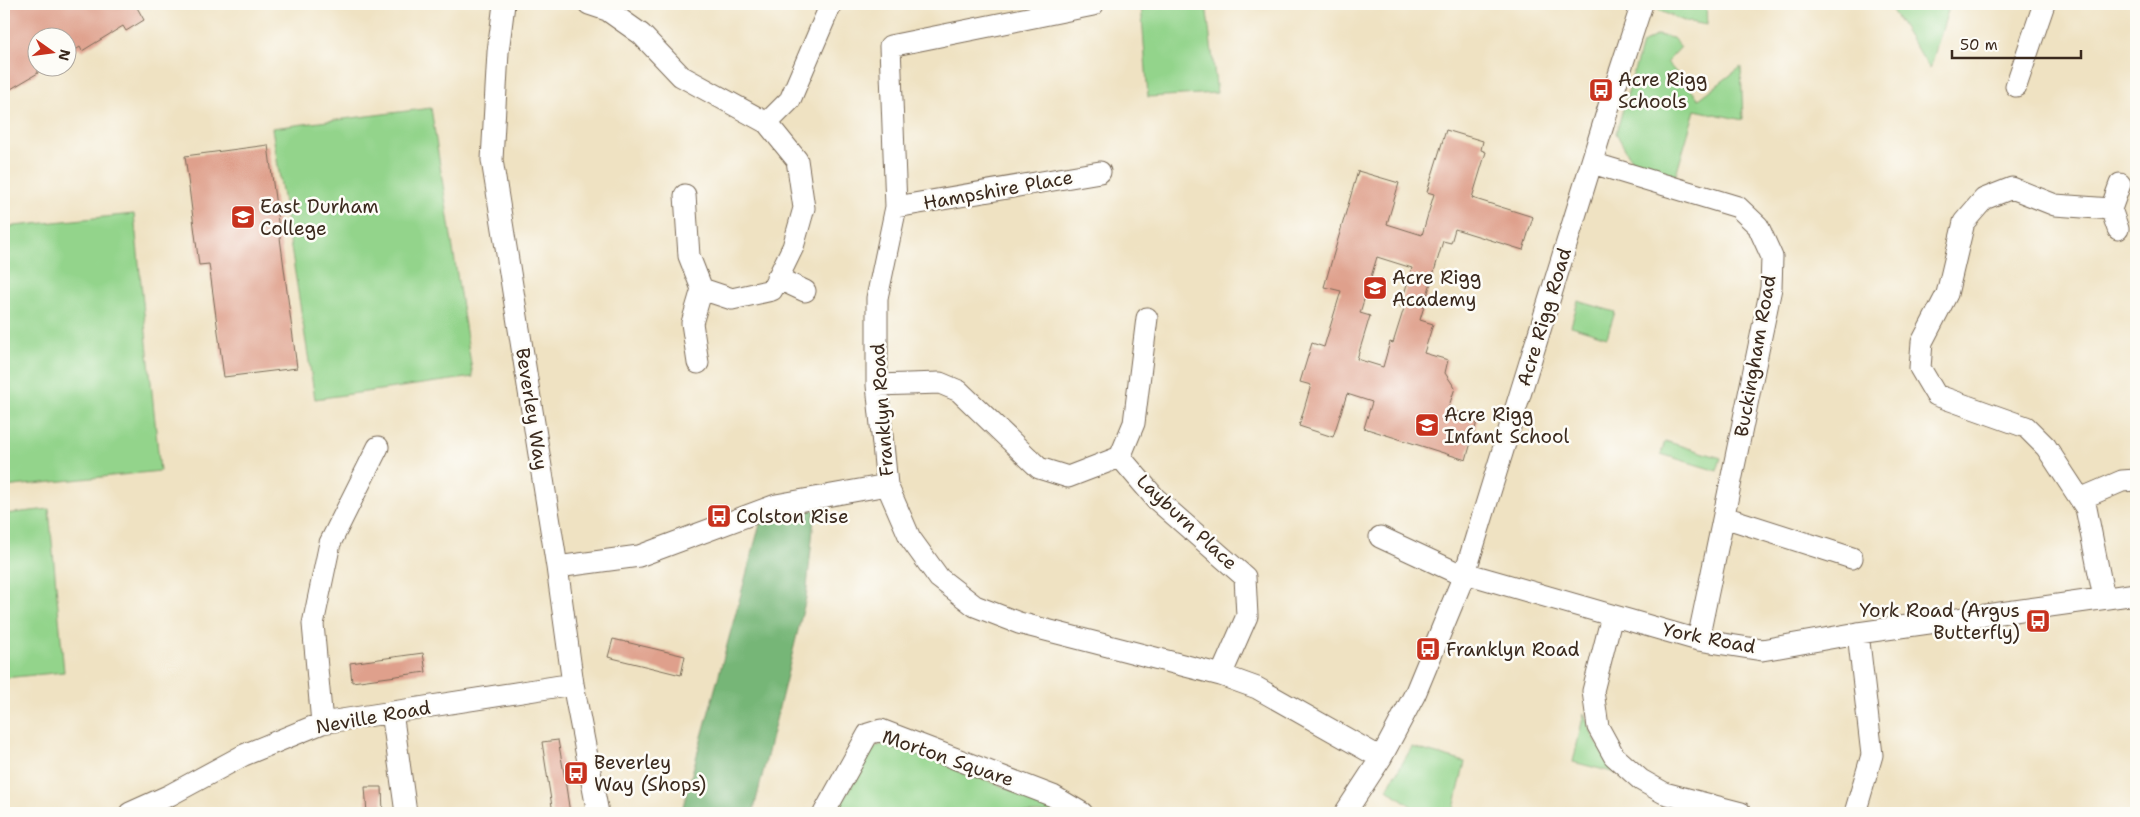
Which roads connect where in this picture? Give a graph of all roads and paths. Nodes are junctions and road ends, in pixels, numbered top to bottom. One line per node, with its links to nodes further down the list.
1 (504, 4): 28 (street, Beverley Way)
2 (831, 4): 8 (street)
3 (1093, 4): 13 (street, Franklyn Road)
4 (1642, 4): 9 (street, Acre Rigg Road)
5 (2044, 4): 7 (street)
6 (602, 6): 8 (street)
7 (2016, 86)
8 (767, 123): 14 (street)
9 (1592, 163): 25 (street, Buckingham Road); 29 (street, Acre Rigg Road)
10 (1100, 172): 13 (street, Hampshire Place)
11 (2120, 184): 24 (street)
12 (685, 195): 15 (street)
13 (896, 207): 19 (street, Franklyn Road)
14 (778, 278): 15 (street); 16 (street)
15 (702, 289): 18 (street)
16 (805, 291)
17 (1148, 318): 21 (street)
18 (698, 363)
19 (877, 385): 21 (street); 23 (street, Franklyn Road)
20 (378, 446): 38 (street)
21 (1120, 457): 35 (street, Layburn Place)
22 (2136, 480): 24 (street)
23 (887, 485): 28 (street); 35 (street, Franklyn Road)
24 (2080, 500): 31 (street)
25 (1724, 517): 27 (street); 34 (street, Buckingham Road)
26 (1380, 537): 29 (street, York Road)
27 (1852, 558)
28 (557, 567): 36 (street, Beverley Way)
29 (1465, 573): 32 (street, York Road); 39 (street, Acre Rigg Road)
30 (2136, 594): 31 (street, York Road)
31 (2104, 598): 33 (street, York Road)
32 (1612, 616): 34 (street, York Road); 46 (street)
33 (1858, 633): 34 (street, York Road); 47 (street)
34 (1698, 640)
35 (1220, 675): 39 (street, Franklyn Road)
36 (573, 684): 37 (street, Neville Road); 42 (street, Beverley Way)
37 (392, 712): 38 (street, Neville Road); 41 (street)
38 (322, 723): 40 (street, Neville Road)
39 (1381, 758): 45 (street, Acre Rigg Road)
40 (130, 813)
41 (406, 813)
42 (598, 813)
43 (824, 813): 44 (street, Morton Square)
44 (1082, 813)
45 (1345, 813)
46 (1741, 813)
47 (1855, 813)

